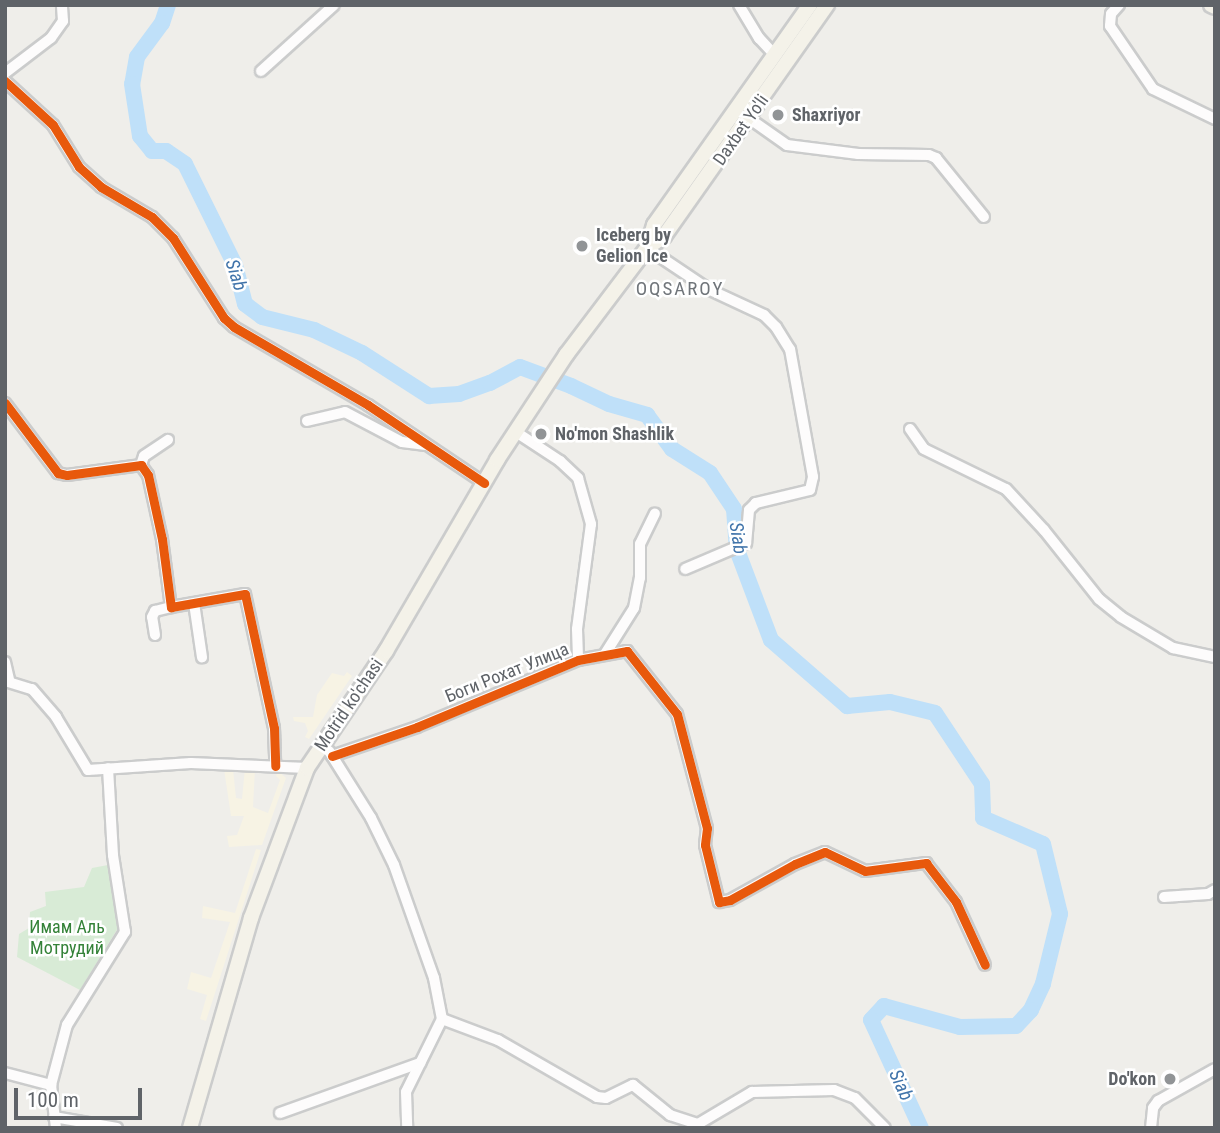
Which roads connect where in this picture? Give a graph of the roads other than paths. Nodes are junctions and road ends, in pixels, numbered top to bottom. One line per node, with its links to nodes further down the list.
1 (62, 5): 9 (street)
2 (334, 5): 8 (street)
3 (739, 5): 7 (street)
4 (810, 5): 7 (main road, Daxbet Yo'li)
5 (827, 5): 11 (main road, Daxbet Yo'li)
6 (1119, 5): 12 (street)
7 (775, 55): 14 (main road, Daxbet Yo'li)
8 (261, 71)
9 (5, 74)
10 (5, 81): 21 (street)
11 (750, 119): 13 (street); 14 (main road, Daxbet Yo'li)
12 (1215, 119)
13 (984, 217)
14 (647, 248): 15 (main road, Daxbet Yo'li); 25 (street)
15 (566, 355): 19 (main road, Motrid ko'chasi)
16 (5, 403): 22 (street)
17 (307, 421): 21 (street)
18 (910, 429): 31 (street)
19 (516, 432): 23 (main road, Motrid ko'chasi); 32 (street)
20 (168, 440): 22 (street)
21 (429, 446): 23 (street)
22 (141, 465): 27 (street)
23 (484, 483): 35 (main road, Motrid ko'chasi)
24 (655, 513): 29 (street)
25 (685, 569)
26 (194, 603): 27 (street); 30 (street); 36 (street)
27 (172, 607): 28 (street)
28 (155, 635)
29 (605, 654): 32 (street, Боги Рохат Улица); 41 (street, Боги Рохат Улица)
30 (202, 657)
31 (1215, 657)
32 (578, 660): 35 (street, Боги Рохат Улица)
33 (5, 662): 34 (street)
34 (7, 681): 37 (street)
35 (328, 749): 38 (main road, Motrid ko'chasi); 42 (street)
36 (275, 766): 37 (street); 38 (street)
37 (108, 768): 46 (street)
38 (307, 768): 50 (main road, Motrid ko'chasi)
39 (1215, 890): 40 (street)
40 (1164, 897)
41 (985, 965)
42 (442, 1018): 43 (street); 52 (street)
43 (420, 1063): 47 (street); 51 (street)
44 (1215, 1069): 53 (street)
45 (6, 1074): 46 (street)
46 (51, 1085): 48 (street)
47 (280, 1113)
48 (55, 1122): 49 (street)
49 (117, 1128)
50 (190, 1128)
51 (407, 1128)
52 (885, 1128)
53 (1151, 1128)

